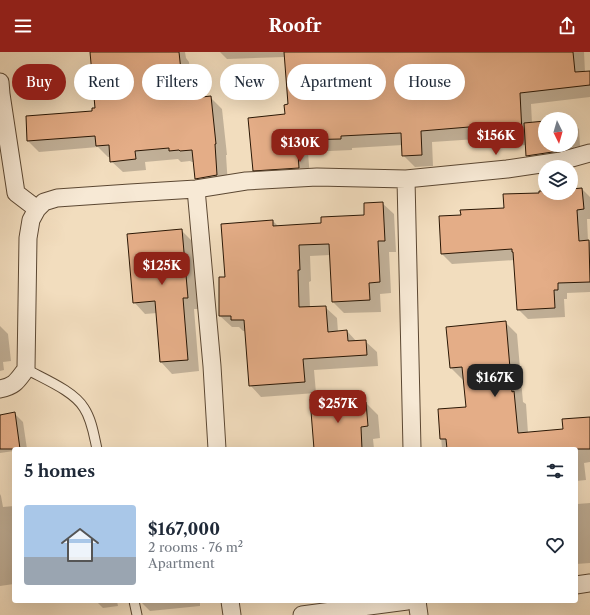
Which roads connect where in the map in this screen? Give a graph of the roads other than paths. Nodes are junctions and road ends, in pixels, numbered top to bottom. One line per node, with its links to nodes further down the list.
1 (0, 82): 5 (street)
2 (590, 153): 3 (street)
3 (406, 179): 4 (street); 10 (street)
4 (196, 189): 5 (street); 9 (street)
5 (37, 209): 6 (street)
6 (26, 369): 7 (street); 8 (lane)
7 (0, 389)
8 (97, 447)
9 (217, 447)
10 (412, 447)
11 (590, 583): 12 (street)
12 (578, 585)
13 (134, 603): 17 (lane)
14 (230, 603): 18 (street)
15 (392, 603): 19 (street)
16 (417, 603): 20 (street)
17 (137, 615)
18 (232, 615)
19 (302, 615)
20 (419, 615)

